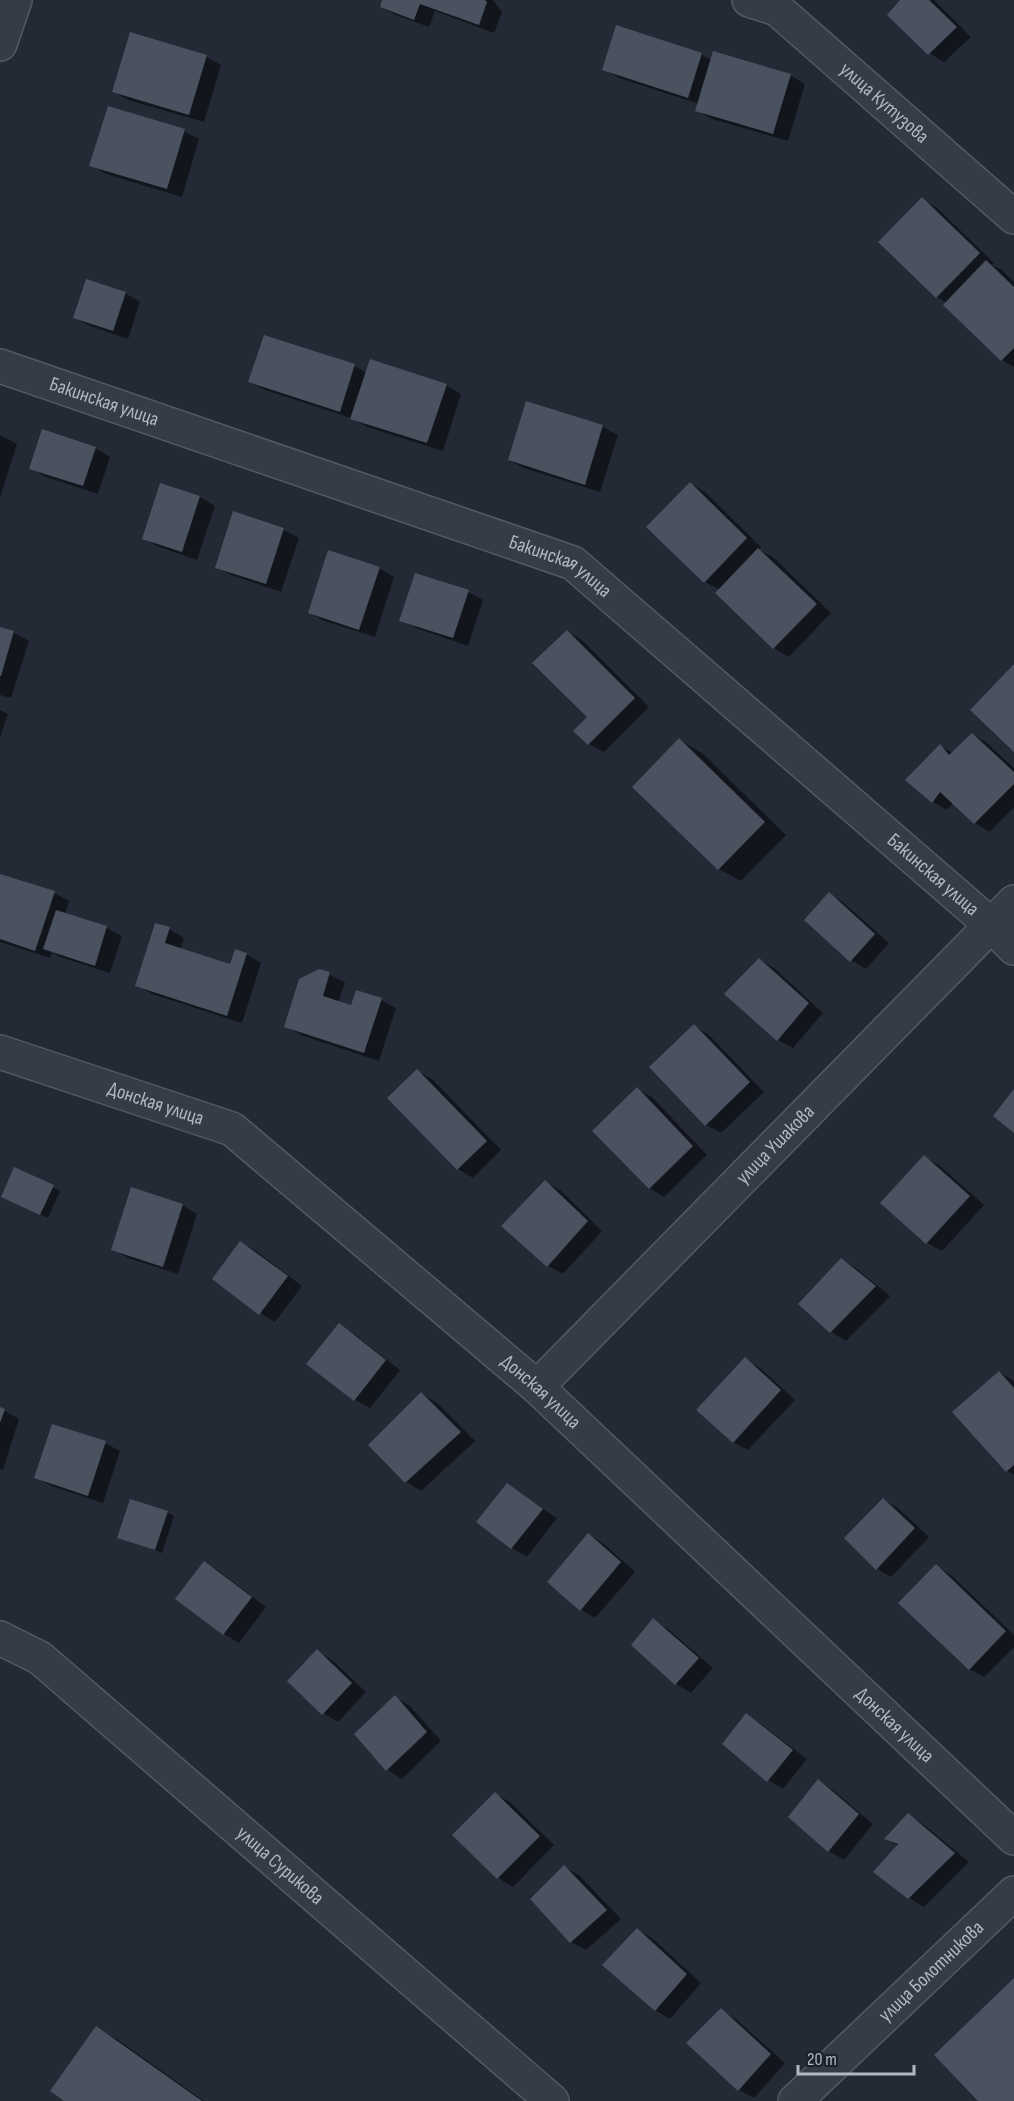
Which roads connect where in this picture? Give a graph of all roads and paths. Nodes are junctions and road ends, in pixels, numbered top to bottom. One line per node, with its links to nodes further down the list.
1 (15, 0): 3 (street)
2 (749, 0): 4 (street, улица Кутузова)
3 (0, 44)
4 (1014, 217)
5 (0, 366): 7 (street, Бакинская улица)
6 (1014, 902): 7 (street, улица Ушакова)
7 (991, 925): 8 (street, Бакинская улица); 10 (street, улица Ушакова)
8 (1014, 948)
9 (0, 1052): 10 (street, Донская улица)
10 (537, 1387): 12 (street, Донская улица)
11 (0, 1638): 14 (street, улица Сурикова)
12 (1014, 1838)
13 (1014, 1893): 15 (street, улица Болотникова)
14 (552, 2101)
15 (795, 2101)

